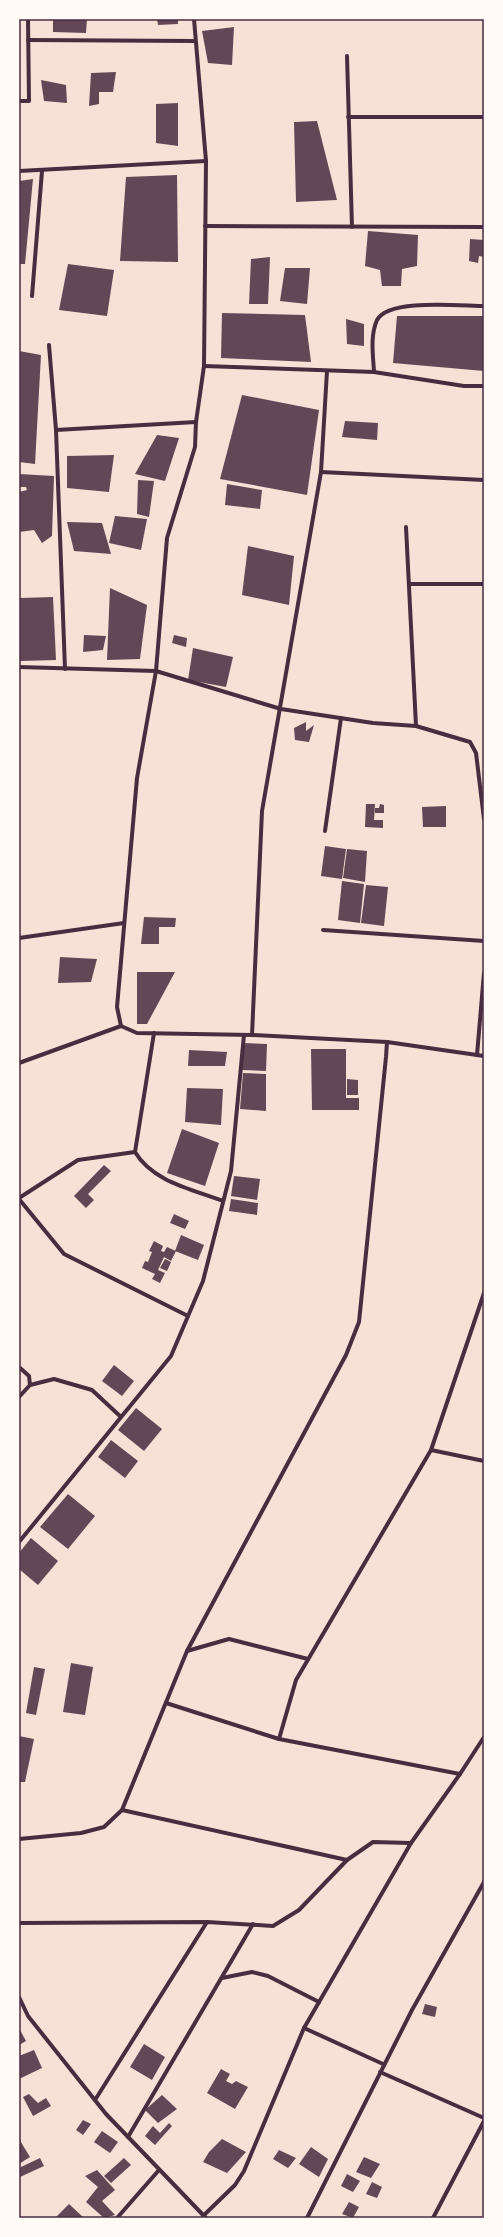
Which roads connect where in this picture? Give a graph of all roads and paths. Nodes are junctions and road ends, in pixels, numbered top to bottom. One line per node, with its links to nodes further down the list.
1 (28, 19): 3 (street)
2 (194, 19): 4 (street)
3 (28, 40): 4 (street); 6 (street)
4 (195, 41): 9 (street)
5 (347, 56): 7 (street)
6 (19, 101)
7 (348, 117): 8 (street); 14 (street)
8 (484, 117)
9 (206, 161): 10 (street); 12 (street)
10 (42, 171): 11 (street); 15 (street)
11 (19, 172)
12 (205, 226): 14 (street); 18 (street)
13 (484, 226): 14 (street)
14 (352, 228)
15 (32, 296)
16 (484, 306): 20 (street)
17 (49, 345): 23 (street)
18 (204, 366): 19 (street); 22 (street)
19 (327, 371): 20 (street); 24 (street)
20 (374, 372): 21 (street)
21 (484, 386)
22 (196, 422): 23 (street); 31 (street)
23 (56, 430): 30 (street)
24 (321, 472): 25 (street); 32 (street)
25 (484, 480)
26 (406, 528): 27 (street)
27 (409, 584): 28 (street); 34 (street)
28 (484, 584)
29 (19, 667): 30 (street)
30 (65, 669): 31 (street)
31 (156, 671): 32 (street); 37 (street)
32 (281, 709): 33 (street); 45 (street)
33 (341, 718): 34 (street); 36 (street)
34 (416, 726): 35 (street)
35 (484, 819)
36 (325, 831)
37 (124, 923): 39 (street); 42 (street)
38 (323, 930): 40 (street)
39 (19, 938)
40 (484, 941)
41 (484, 973): 47 (street)
42 (121, 1026): 43 (street); 49 (street)
43 (154, 1033): 44 (street); 50 (street)
44 (244, 1035): 45 (street); 52 (street)
45 (252, 1035): 46 (street)
46 (387, 1042): 47 (street); 62 (street)
47 (477, 1055): 48 (street)
48 (484, 1056)
49 (19, 1063)
50 (135, 1152): 51 (street); 52 (street)
51 (19, 1199): 54 (street)
52 (223, 1201): 54 (street)
53 (484, 1293): 59 (street)
54 (188, 1316): 58 (street)
55 (19, 1367): 56 (street)
56 (30, 1385): 57 (street); 58 (street)
57 (19, 1397)
58 (121, 1417): 61 (street)
59 (431, 1450): 60 (street); 63 (street)
60 (484, 1460)
61 (19, 1542)
62 (187, 1652): 63 (street); 64 (street)
63 (308, 1659): 66 (street)
64 (166, 1703): 66 (street); 68 (street)
65 (484, 1737): 67 (street)
66 (279, 1739): 67 (street)
67 (460, 1774): 70 (street)
68 (122, 1810): 69 (street); 71 (street)
69 (19, 1839)
70 (411, 1843): 71 (street); 78 (street)
71 (347, 1860): 75 (street)
72 (484, 1882): 81 (street)
73 (207, 1922): 74 (street); 75 (street); 83 (street)
74 (19, 1923)
75 (253, 1924): 76 (street)
76 (222, 1978): 78 (street); 86 (street)
77 (19, 1997): 79 (street)
78 (319, 2002): 80 (street)
79 (21, 2005): 83 (street)
80 (304, 2028): 81 (street); 88 (street)
81 (383, 2064): 82 (street)
82 (380, 2072): 84 (street); 90 (street)
83 (95, 2100): 86 (street)
84 (484, 2118)
85 (484, 2121): 91 (street)
86 (128, 2137): 87 (street)
87 (159, 2170): 88 (street); 89 (street)
88 (205, 2217)
89 (117, 2218)
90 (307, 2218)
91 (433, 2218)

